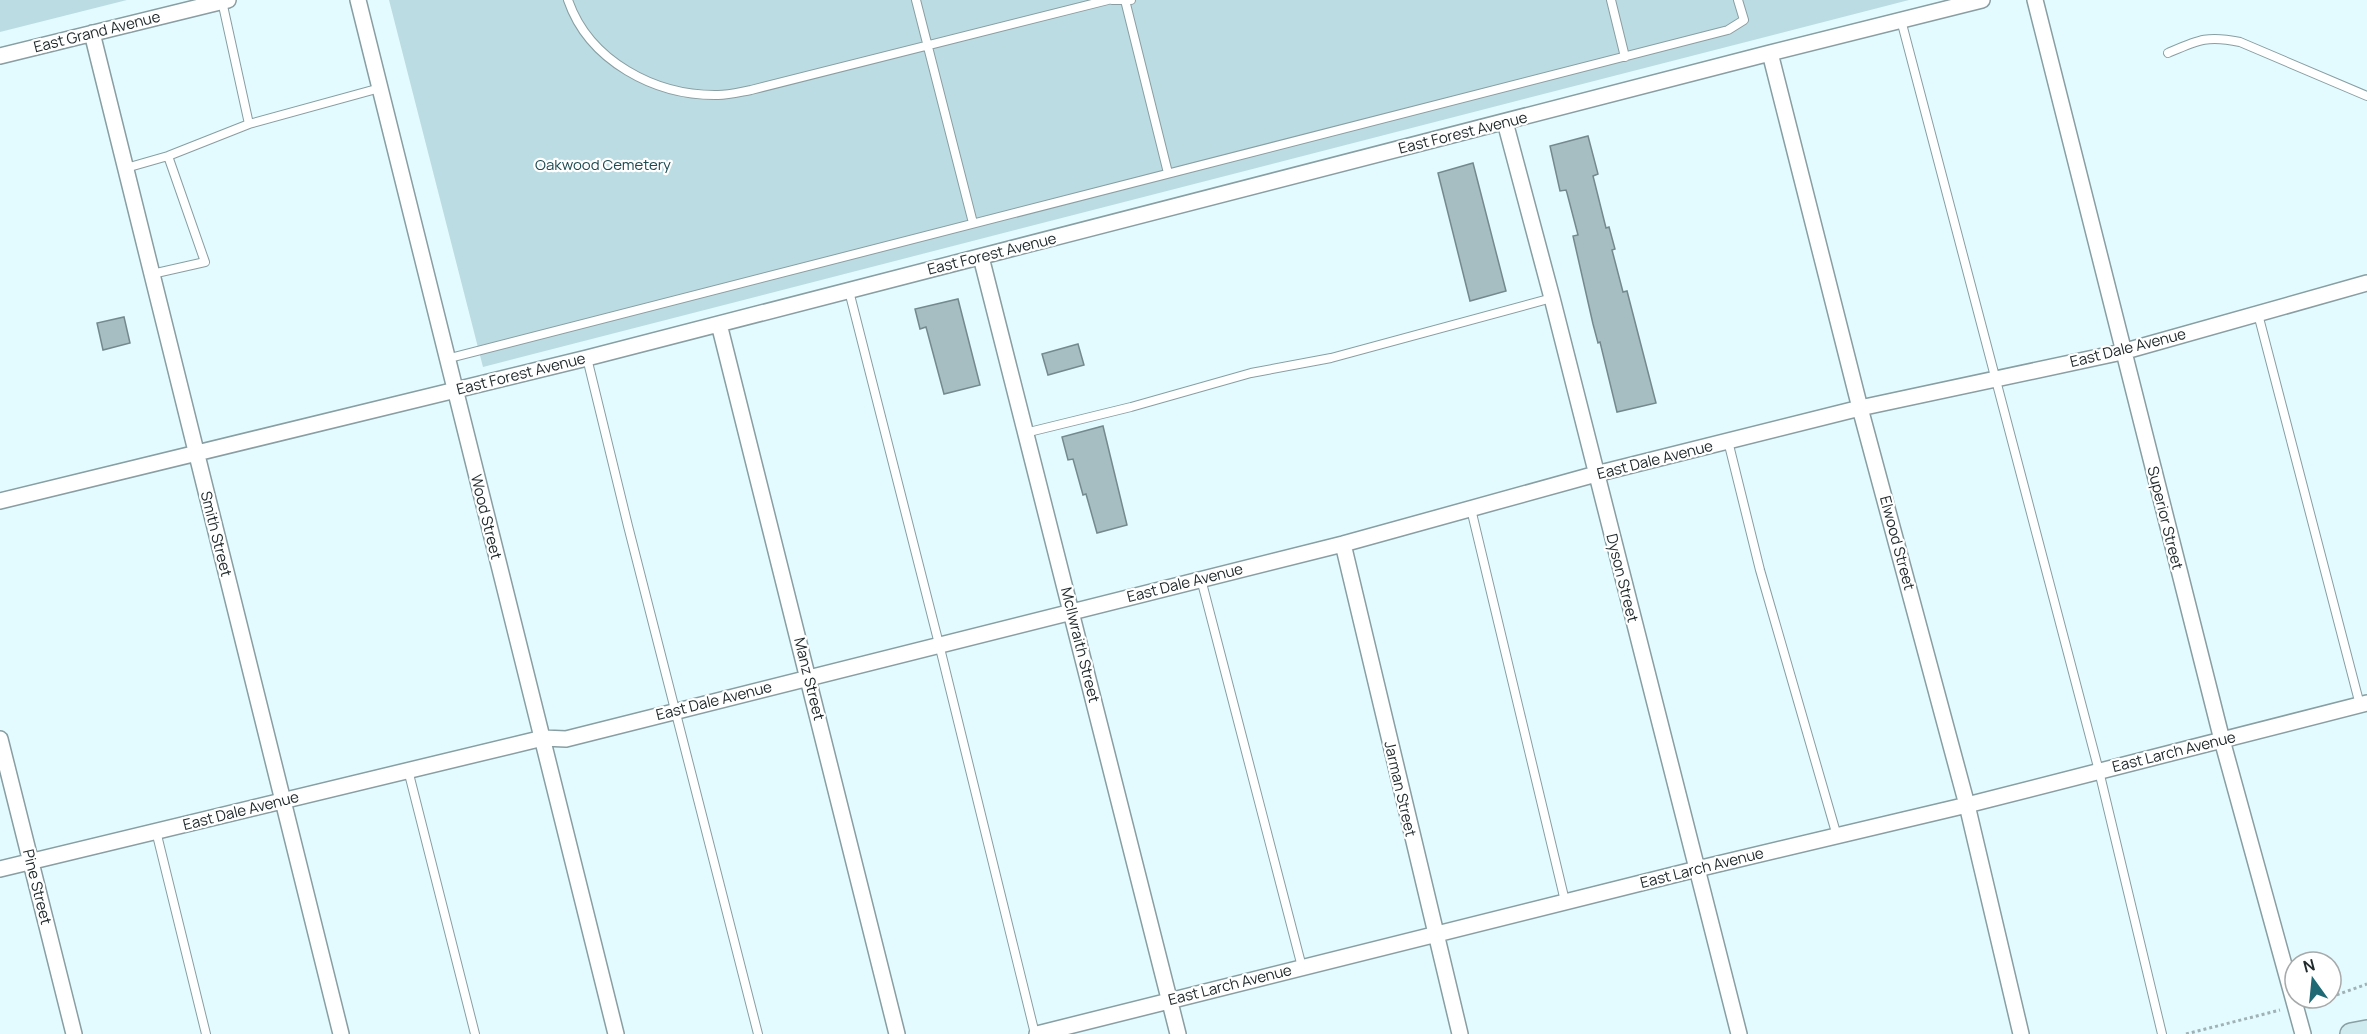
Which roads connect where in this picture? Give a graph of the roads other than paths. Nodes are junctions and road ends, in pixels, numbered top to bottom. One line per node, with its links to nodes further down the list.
1 (358, 0): 18 (street, Wood Street)
2 (568, 0): 13 (lane)
3 (916, 0): 13 (lane)
4 (1110, 0): 5 (lane); 13 (lane)
5 (1127, 0): 24 (lane)
6 (1611, 0): 17 (lane)
7 (1738, 0): 17 (lane)
8 (1982, 0): 11 (street, East Forest Avenue)
9 (2035, 0): 33 (street, Superior Street)
10 (225, 1): 12 (street, East Grand Avenue); 21 (lane)
11 (1902, 20): 14 (street, East Forest Avenue); 36 (lane)
12 (92, 33): 16 (street, East Grand Avenue); 23 (street, Smith Street)
13 (927, 47): 25 (lane)
14 (1770, 52): 20 (street, East Forest Avenue); 38 (street, Elwood Street)
15 (2168, 52): 19 (lane)
16 (0, 56)
17 (1624, 57): 24 (lane)
18 (380, 88): 21 (lane); 35 (street, Wood Street)
19 (2367, 96)
20 (1504, 122): 26 (street, East Forest Avenue); 30 (street, Dyson Street)
21 (249, 124): 22 (lane)
22 (168, 156): 23 (lane); 27 (lane)
23 (126, 168): 27 (street, Smith Street)
24 (1168, 173): 25 (lane)
25 (973, 223): 35 (lane)
26 (981, 257): 29 (street, East Forest Avenue); 39 (street, McIlwraith Street)
27 (152, 274): 41 (street, Smith Street)
28 (2367, 283): 31 (street, East Dale Avenue)
29 (849, 291): 32 (street, East Forest Avenue); 48 (lane)
30 (1552, 298): 39 (lane); 42 (street, Dyson Street)
31 (2258, 314): 33 (street, East Dale Avenue); 50 (lane)
32 (719, 324): 34 (street, East Forest Avenue); 49 (street, Manz Street)
33 (2122, 352): 36 (street, East Dale Avenue); 54 (street, Superior Street)
34 (587, 358): 37 (street, East Forest Avenue); 51 (lane)
35 (446, 359): 37 (street, Wood Street)
36 (1995, 379): 38 (street, East Dale Avenue); 56 (lane)
37 (454, 391): 41 (street, East Forest Avenue); 52 (street, Wood Street)
38 (1860, 408): 40 (street, East Dale Avenue); 58 (street, Elwood Street)
39 (1025, 433): 47 (street, McIlwraith Street)
40 (1728, 441): 42 (street, East Dale Avenue); 60 (lane)
41 (196, 454): 43 (street, East Forest Avenue); 57 (street, Smith Street)
42 (1596, 474): 44 (street, East Dale Avenue); 63 (street, Dyson Street)
43 (0, 501)
44 (1471, 509): 45 (street, East Dale Avenue); 64 (lane)
45 (1343, 544): 46 (street, East Dale Avenue); 65 (street, Jarman Street)
46 (1201, 579): 47 (street, East Dale Avenue); 66 (lane)
47 (1072, 611): 48 (street, East Dale Avenue); 67 (street, McIlwraith Street)
48 (939, 644): 49 (street, East Dale Avenue); 76 (lane)
49 (809, 677): 51 (street, East Dale Avenue); 75 (street, Manz Street)
50 (2363, 704): 54 (street, East Larch Avenue)
51 (676, 711): 52 (street, East Dale Avenue); 74 (lane)
52 (543, 738): 55 (street, East Dale Avenue); 73 (street, Wood Street)
53 (0, 739): 61 (street, Pine Street)
54 (2222, 740): 56 (street, East Larch Avenue); 82 (street, Superior Street)
55 (408, 770): 57 (street, East Dale Avenue); 72 (lane)
56 (2099, 771): 58 (street, East Larch Avenue); 81 (lane)
57 (282, 800): 59 (street, East Dale Avenue); 71 (street, Smith Street)
58 (1967, 805): 60 (street, East Larch Avenue); 80 (street, Elwood Street)
59 (156, 831): 61 (street, East Dale Avenue); 70 (lane)
60 (1836, 836): 63 (street, East Larch Avenue)
61 (31, 861): 62 (street, East Dale Avenue); 69 (street, Pine Street)
62 (0, 869)
63 (1697, 869): 64 (street, East Larch Avenue); 79 (street, Dyson Street)
64 (1565, 901): 65 (street, East Larch Avenue)
65 (1435, 934): 66 (street, East Larch Avenue); 78 (street, Jarman Street)
66 (1302, 967): 67 (street, East Larch Avenue)
67 (1170, 1000): 76 (street, East Larch Avenue); 77 (street, McIlwraith Street)
68 (2367, 1030): 83 (main road)
69 (74, 1034)
70 (206, 1034)
71 (340, 1034)
72 (475, 1034)
73 (616, 1034)
74 (759, 1034)
75 (897, 1034)
76 (1036, 1034)
77 (1178, 1034)
78 (1460, 1034)
79 (1739, 1034)
80 (2021, 1034)
81 (2162, 1034)
82 (2303, 1034)
83 (2352, 1034)

